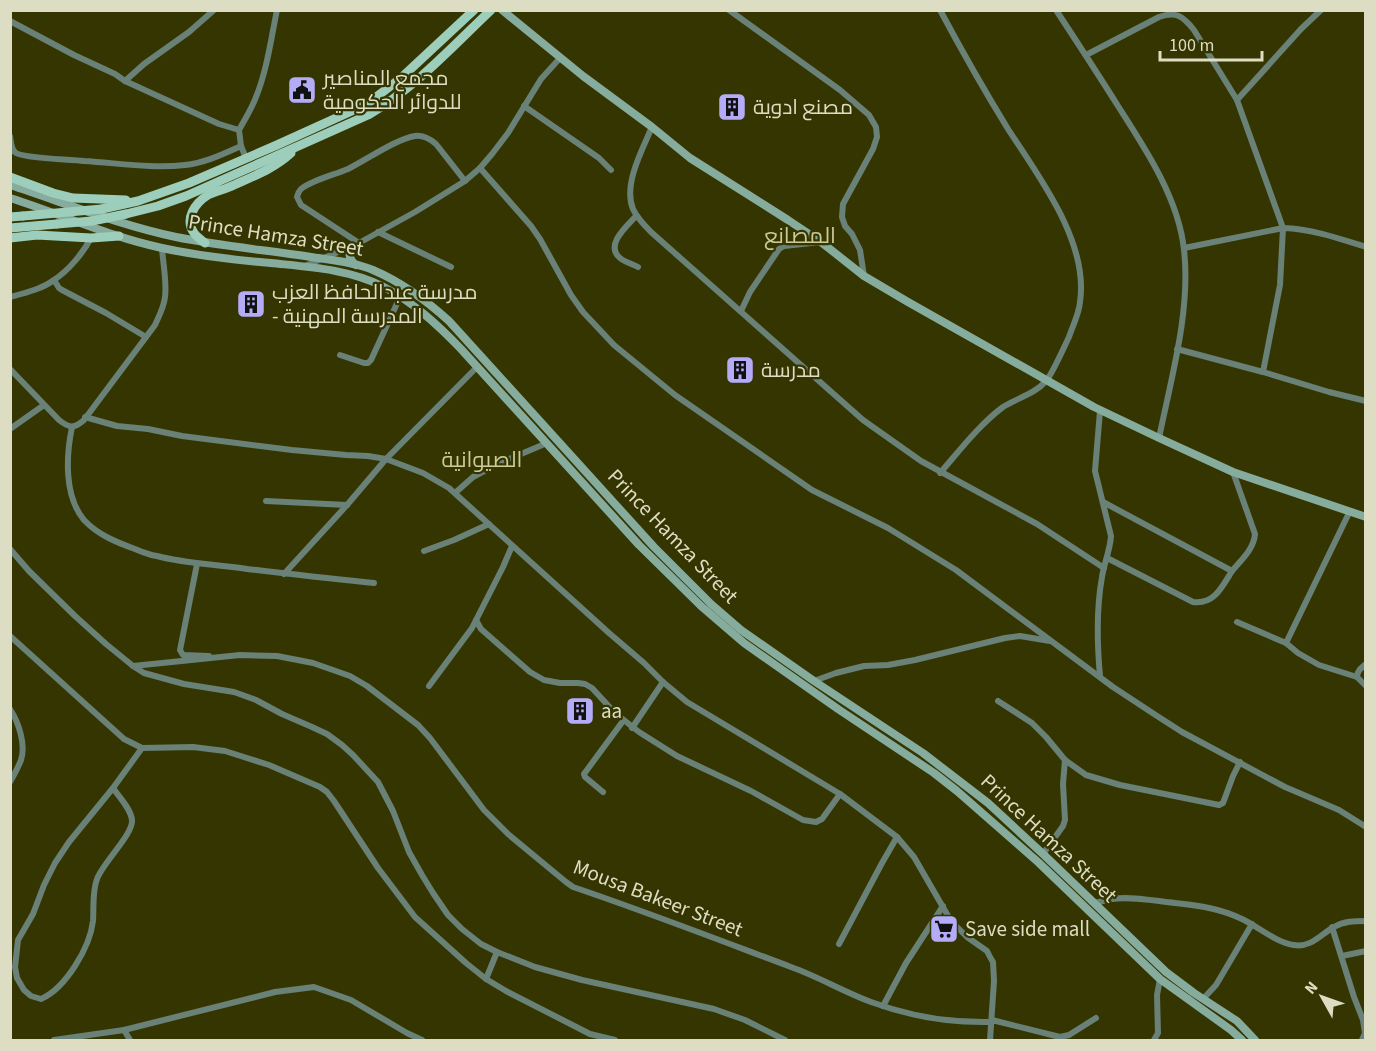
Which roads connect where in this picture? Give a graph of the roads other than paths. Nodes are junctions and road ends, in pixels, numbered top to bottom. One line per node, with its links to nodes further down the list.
1 (214, 10): 13 (street)
2 (277, 10): 17 (street)
3 (474, 10): 21 (main road)
4 (491, 10): 20 (main road)
5 (502, 10): 12 (main road)
6 (729, 10): 50 (street)
7 (940, 10): 61 (street)
8 (1056, 10): 11 (street)
9 (1321, 10): 14 (street)
10 (10, 21): 13 (street)
11 (1086, 55): 14 (street); 42 (street)
12 (560, 58): 15 (street); 16 (main road)
13 (125, 81): 17 (street)
14 (1237, 100): 32 (street)
15 (524, 106): 22 (street); 23 (street)
16 (652, 127): 29 (street); 37 (main road)
17 (239, 130): 19 (street)
18 (10, 136): 19 (street)
19 (241, 146): 21 (street)
20 (297, 147): 31 (main road, bridge); 38 (main road)
21 (246, 158): 28 (main road)
22 (480, 168): 25 (street); 92 (street)
23 (611, 170)
24 (10, 177): 28 (main road)
25 (465, 181): 33 (street); 39 (street)
26 (10, 185): 38 (main road, Prince Hamza Street)
27 (10, 198): 34 (main road, Prince Hamza Street)
28 (138, 201): 30 (main road, bridge)
29 (636, 216): 49 (street); 54 (street)
30 (10, 217)
31 (10, 228)
32 (1283, 228): 40 (street); 42 (street); 60 (street)
33 (378, 232): 39 (street); 48 (street)
34 (119, 236): 36 (main road); 41 (main road, Prince Hamza Street)
35 (10, 238): 36 (main road)
36 (91, 238): 51 (street)
37 (821, 242): 50 (main road); 54 (street)
38 (205, 243): 43 (main road, Prince Hamza Street)
39 (356, 245): 44 (street); 46 (main road)
40 (1365, 247)
41 (162, 248): 45 (main road, Prince Hamza Street); 55 (street)
42 (1184, 248): 56 (street)
43 (274, 251): 44 (main road, Prince Hamza Street); 45 (main road)
44 (322, 259): 46 (main road, Prince Hamza Street); 47 (street)
45 (272, 263): 47 (main road, Prince Hamza Street)
46 (356, 265): 99 (main road, Prince Hamza Street)
47 (305, 266): 53 (main road, Prince Hamza Street)
48 (451, 267)
49 (638, 267)
50 (864, 276): 61 (main road)
51 (54, 280): 52 (street); 55 (street)
52 (10, 297)
53 (400, 297): 57 (street); 58 (main road, Prince Hamza Street)
54 (741, 311): 72 (street)
55 (146, 337): 65 (street)
56 (1177, 349): 60 (street); 68 (street)
57 (340, 355)
58 (477, 367): 69 (main road, Prince Hamza Street); 70 (street)
59 (10, 369): 63 (street)
60 (1263, 372): 62 (street)
61 (1047, 381): 64 (main road); 72 (street)
62 (1365, 401)
63 (44, 405): 66 (street); 67 (street)
64 (1100, 411): 68 (main road); 75 (street)
65 (86, 417): 66 (street); 70 (street)
66 (72, 427): 84 (street)
67 (10, 429)
68 (1159, 438): 71 (main road)
69 (547, 444): 73 (street); 107 (main road, Prince Hamza Street)
70 (386, 459): 73 (street); 76 (street)
71 (1233, 472): 77 (main road); 86 (street)
72 (940, 473): 85 (street)
73 (455, 493): 79 (street)
74 (266, 501): 76 (street)
75 (1102, 502): 83 (street); 86 (street)
76 (347, 505): 87 (street)
77 (1349, 513): 78 (main road); 93 (street)
78 (1365, 517)
79 (489, 524): 80 (street); 82 (street)
80 (512, 546): 89 (street); 100 (street)
81 (10, 549): 96 (street)
82 (424, 551)
83 (1107, 558): 85 (street); 86 (street)
84 (197, 564): 87 (street); 94 (street)
85 (1104, 568): 97 (street)
86 (1232, 572)
87 (284, 574): 88 (street)
88 (374, 583)
89 (476, 620): 101 (street); 106 (street)
90 (1237, 622): 93 (street)
91 (10, 636): 109 (street)
92 (1050, 641): 97 (street); 99 (street)
93 (1286, 643): 98 (street)
94 (216, 658): 96 (street, Mousa Bakeer Street); 134 (street, Mousa Bakeer Street)
95 (1365, 664): 98 (street)
96 (133, 666): 129 (street)
97 (1100, 676): 111 (street)
98 (1357, 677): 102 (street)
99 (814, 681): 105 (main road, Prince Hamza Street)
100 (663, 682): 108 (street); 115 (street)
101 (429, 686)
102 (1365, 686)
103 (998, 701): 110 (street)
104 (10, 710): 112 (street)
105 (869, 717): 107 (main road); 118 (main road, Prince Hamza Street)
106 (623, 721): 108 (street); 114 (street)
107 (864, 726): 127 (main road, Prince Hamza Street)
108 (632, 728): 115 (street)
109 (142, 748): 113 (street); 131 (street)
110 (1065, 760): 111 (street); 118 (street)
111 (1240, 762): 116 (street)
112 (10, 782)
113 (113, 788): 125 (street); 125 (street)
114 (603, 792)
115 (840, 794): 117 (street)
116 (1365, 827)
117 (897, 837): 120 (street); 126 (street)
118 (1043, 854): 119 (main road, Prince Hamza Street)
119 (1094, 903): 122 (street); 127 (main road, Prince Hamza Street)
120 (942, 906): 134 (street); 136 (street)
121 (1365, 921): 123 (street)
122 (1252, 924): 123 (street); 133 (street)
123 (1332, 927): 130 (street)
124 (10, 936): 125 (street)
125 (18, 940)
126 (839, 944)
127 (1136, 951): 132 (main road, Prince Hamza Street); 133 (main road, Prince Hamza Street)
128 (1365, 951): 130 (street)
129 (497, 952): 131 (street); 142 (street)
130 (1342, 956): 147 (street)
131 (486, 979): 141 (street)
132 (1160, 980): 144 (street); 145 (main road, Prince Hamza Street)
133 (1203, 999): 146 (main road, Prince Hamza Street)
134 (883, 1006): 136 (street, Mousa Bakeer Street)
135 (1096, 1018): 136 (street, Mousa Bakeer Street)
136 (992, 1020): 143 (street)
137 (124, 1030): 138 (street); 139 (street); 140 (street)
138 (54, 1041)
139 (130, 1041)
140 (422, 1041)
141 (615, 1041)
142 (785, 1041)
143 (990, 1041)
144 (1154, 1041)
145 (1242, 1041)
146 (1255, 1041)
147 (1362, 1041)

